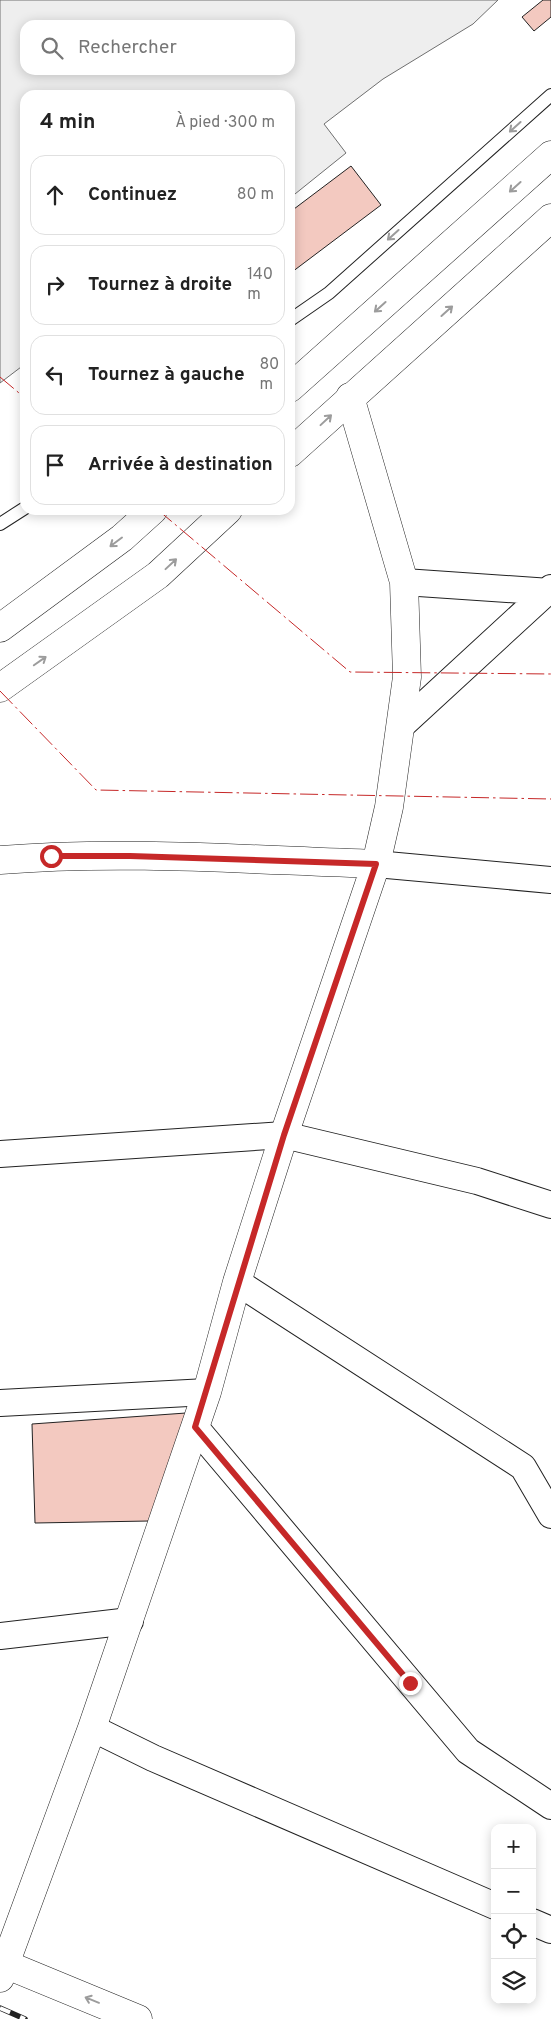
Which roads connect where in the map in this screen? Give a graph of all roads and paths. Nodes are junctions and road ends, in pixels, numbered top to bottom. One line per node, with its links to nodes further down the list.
1 (551, 95): 4 (lane, one-way to 4)
2 (551, 155): 5 (main road, one-way to 5)
3 (551, 218): 6 (main road, one-way to 3)
4 (295, 316)
5 (295, 384)
6 (350, 397): 7 (main road, one-way to 6); 12 (main road)
7 (295, 448)
8 (20, 511): 11 (lane)
9 (147, 515): 14 (main road, one-way to 14)
10 (223, 515): 15 (main road, one-way to 10)
11 (0, 524)
12 (404, 582): 13 (street); 16 (main road)
13 (550, 590): 16 (street)
14 (0, 628)
15 (0, 688)
16 (400, 727): 18 (main road)
17 (0, 860): 18 (main road)
18 (376, 864): 19 (street); 20 (main road)
19 (551, 880)
20 (284, 1135): 21 (street); 22 (street); 23 (main road)
21 (0, 1154)
22 (551, 1205)
23 (237, 1282): 24 (main road); 27 (street)
24 (207, 1392): 25 (street); 26 (main road)
25 (0, 1403)
26 (195, 1427): 28 (main road); 31 (street)
27 (551, 1515)
28 (130, 1621): 29 (street); 30 (main road)
29 (0, 1636)
30 (92, 1728): 32 (street); 35 (main road)
31 (551, 1806)
32 (491, 1904)
33 (536, 1924): 34 (street)
34 (551, 1930)
35 (2, 1968): 36 (main road, one-way to 35)
36 (138, 2019)

